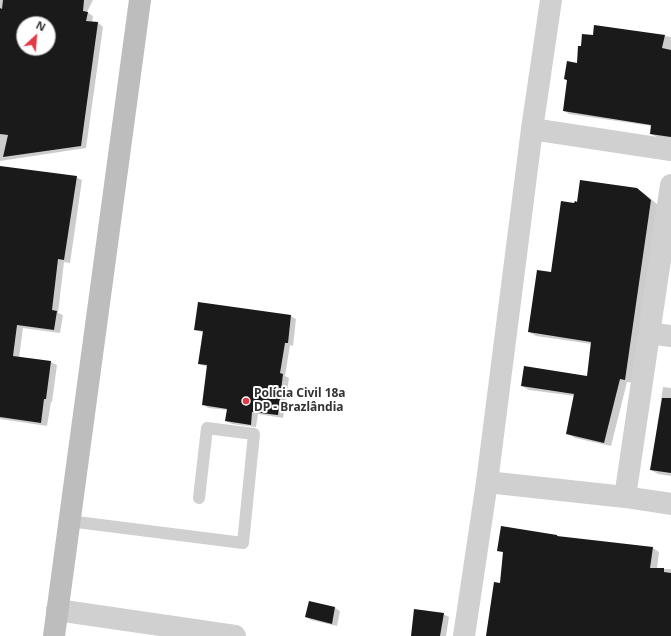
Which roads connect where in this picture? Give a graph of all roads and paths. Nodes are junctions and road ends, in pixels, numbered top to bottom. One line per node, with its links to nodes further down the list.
1 (140, 0): 11 (street)
2 (551, 0): 3 (street)
3 (532, 129): 4 (street); 7 (street)
4 (671, 150)
5 (671, 185): 6 (street)
6 (661, 335): 8 (street)
7 (487, 482): 8 (street); 15 (street)
8 (625, 497): 10 (street)
9 (199, 498): 11 (lane)
10 (671, 504)
11 (69, 520): 12 (street)
12 (57, 610): 13 (street); 14 (street)
13 (54, 636)
14 (235, 636)
15 (464, 636)

